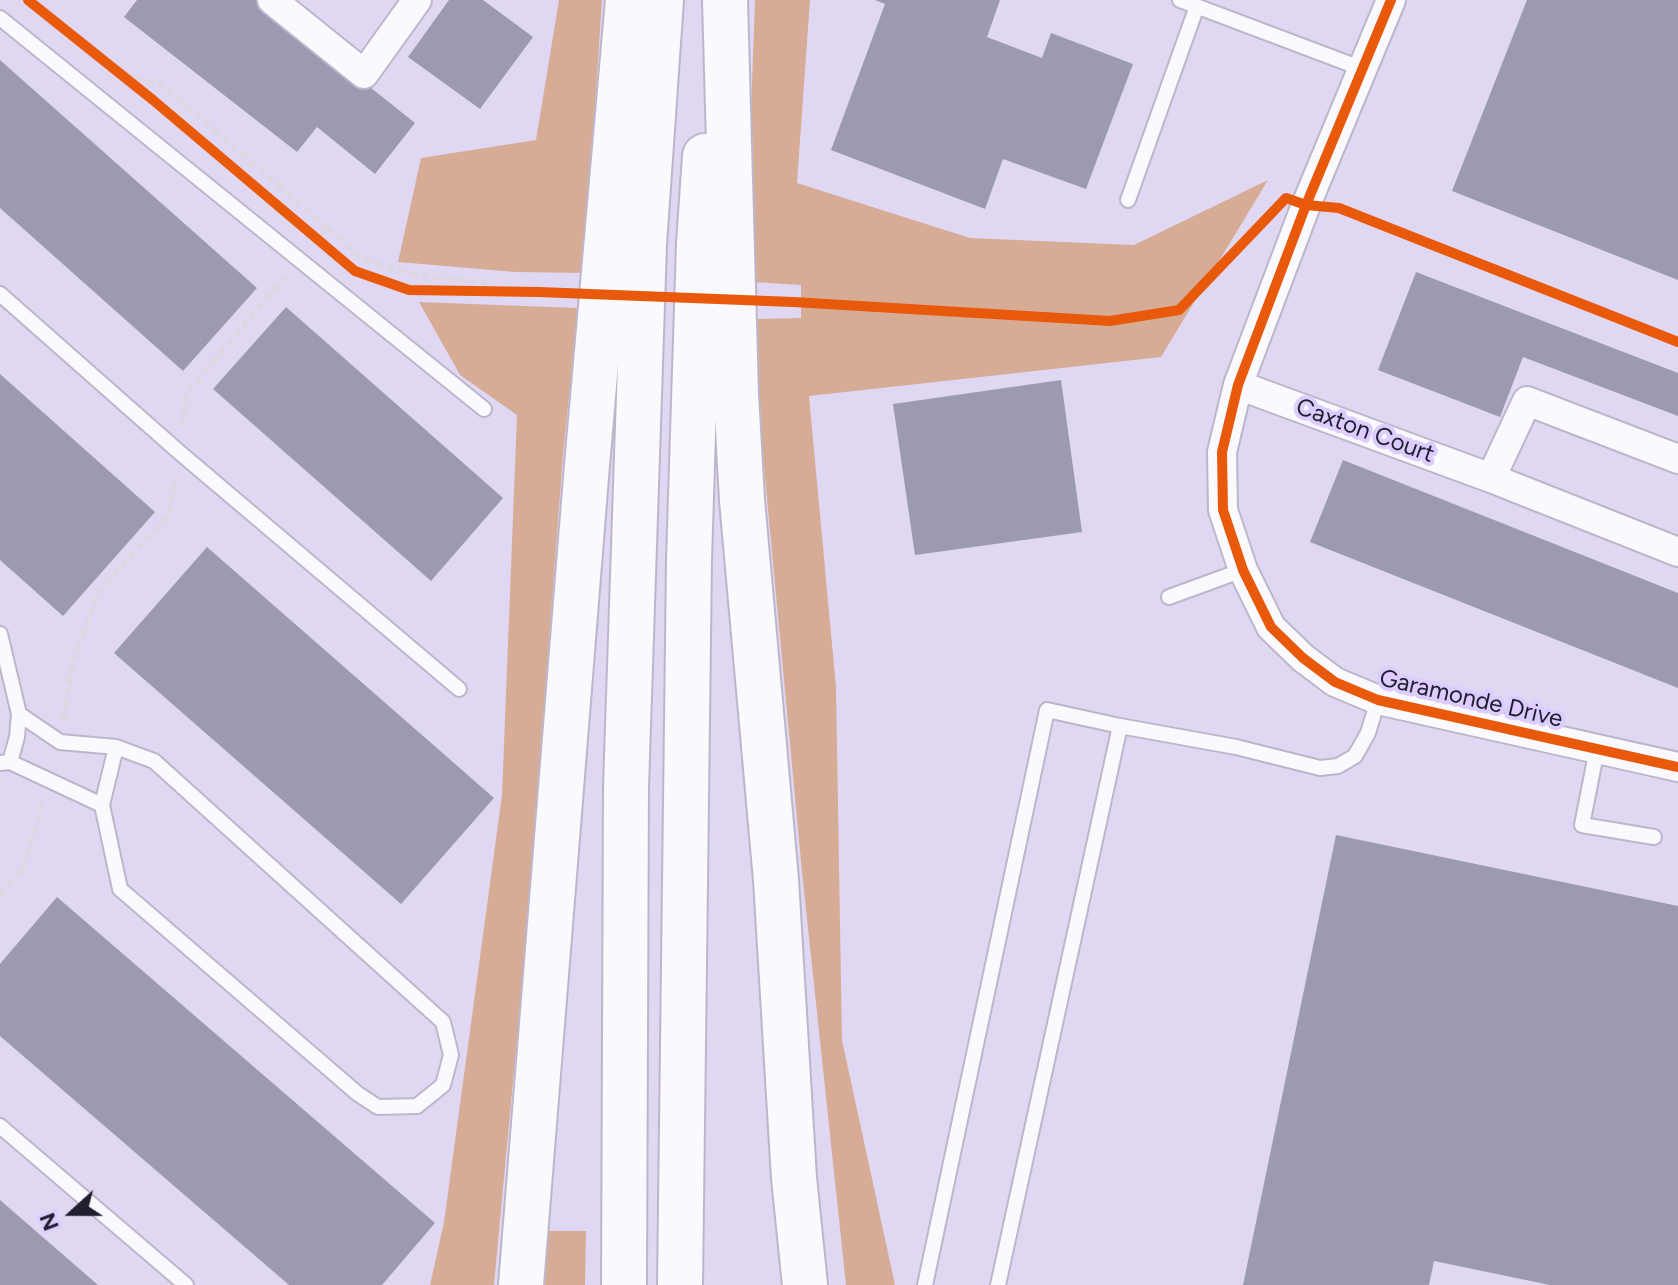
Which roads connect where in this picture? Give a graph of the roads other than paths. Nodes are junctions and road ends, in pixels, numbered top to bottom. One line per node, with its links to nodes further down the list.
1 (272, 0): 2 (street)
2 (417, 0)
3 (628, 0): 34 (highway)
4 (661, 0): 35 (highway)
5 (715, 0): 36 (highway)
6 (725, 0): 37 (highway)
7 (1180, 0): 9 (lane)
8 (1391, 0): 11 (street, Garamonde Drive)
9 (1197, 6): 11 (lane); 12 (lane)
10 (0, 18): 15 (lane)
11 (1363, 69): 14 (street, Garamonde Drive)
12 (1128, 200)
13 (0, 294): 22 (lane)
14 (1238, 385): 17 (street, Caxton Court); 19 (street, Garamonde Drive)
15 (484, 409)
16 (1678, 459): 17 (street)
17 (1491, 478): 18 (street, Caxton Court)
18 (1678, 552)
19 (1243, 570): 20 (lane); 23 (street, Garamonde Drive)
20 (1169, 597)
21 (0, 634): 24 (lane)
22 (459, 689)
23 (1378, 700): 25 (lane); 27 (street, Garamonde Drive)
24 (19, 714): 26 (lane); 28 (lane)
25 (1120, 726): 38 (lane); 39 (lane)
26 (116, 747): 30 (lane); 30 (lane)
27 (1597, 749): 29 (street, Garamonde Drive); 31 (lane)
28 (5, 762): 30 (lane)
29 (1678, 767)
30 (102, 805)
31 (1654, 837)
32 (0, 1126): 33 (lane)
33 (186, 1285)
34 (521, 1285)
35 (624, 1285)
36 (680, 1285)
37 (805, 1285)
38 (925, 1285)
39 (998, 1285)

